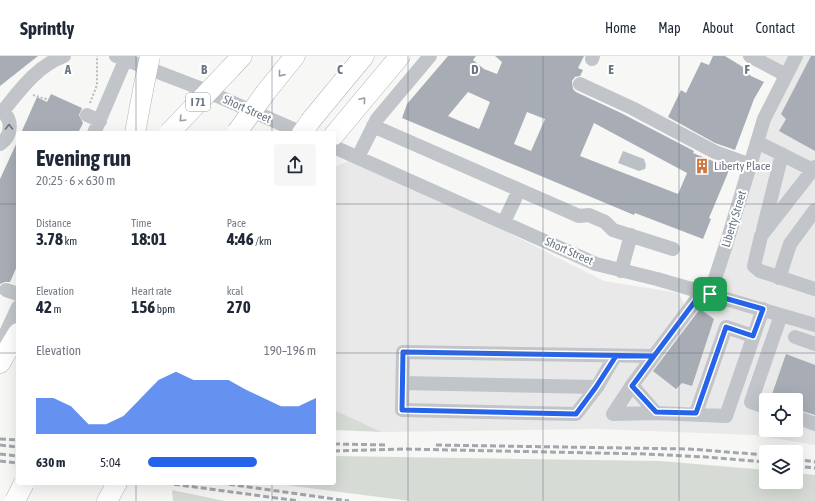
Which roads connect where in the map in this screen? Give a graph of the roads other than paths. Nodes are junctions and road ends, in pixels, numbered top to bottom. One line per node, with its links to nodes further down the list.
1 (64, 56): 13 (street)
2 (150, 56): 18 (highway, bridge)
3 (242, 56): 19 (highway, I 71, one-way to 19, bridge)
4 (295, 56): 20 (highway, one-way to 20, bridge)
5 (364, 56): 15 (highway)
6 (400, 56): 21 (highway, one-way to 6)
7 (430, 56): 16 (street)
8 (750, 56): 11 (street)
9 (796, 56): 11 (street, Liberty Street)
10 (122, 57): 15 (street, Short Street); 17 (street)
11 (786, 75): 23 (street, Liberty Street)
12 (580, 84): 27 (street)
13 (2, 110): 24 (street, one-way to 13)
14 (87, 112): 17 (street)
15 (307, 126)
16 (372, 126): 26 (street); 29 (street)
17 (97, 127)
18 (135, 131)
19 (171, 131)
20 (238, 131)
21 (336, 136)
22 (336, 138): 26 (street, Short Street)
23 (757, 142): 25 (street); 27 (street, Liberty Street)
24 (0, 144)
25 (782, 154): 28 (street); 33 (street)
26 (358, 157): 31 (street, Short Street)
27 (751, 165): 38 (street, Liberty Street)
28 (814, 168): 33 (street)
29 (519, 190): 31 (street); 32 (street)
30 (815, 210): 36 (street)
31 (504, 222): 35 (street, Short Street)
32 (631, 235): 34 (street); 35 (street)
33 (761, 236): 36 (street)
34 (674, 249)
35 (621, 271): 38 (street, Short Street)
36 (779, 278): 37 (street)
37 (815, 290)
38 (706, 293): 39 (street, Short Street); 49 (street, Liberty Street)
39 (763, 309): 41 (street, Short Street); 44 (street)
40 (16, 311): 47 (street)
41 (781, 314): 42 (street, Short Street); 54 (street)
42 (815, 325)
43 (16, 336): 50 (highway)
44 (753, 336): 56 (street); 56 (street)
45 (795, 338): 46 (street)
46 (815, 344)
47 (0, 346)
48 (616, 356): 49 (street); 51 (street); 53 (street)
49 (654, 356): 52 (street, Liberty Street)
50 (0, 363)
51 (403, 383): 53 (street); 53 (street)
52 (632, 386): 55 (street); 55 (street, Liberty Street)
53 (596, 387)
54 (759, 405)
55 (656, 412): 56 (street)
56 (696, 413)
57 (803, 420): 58 (street)
58 (815, 424)
59 (23, 485): 62 (highway, bridge)
60 (104, 485): 63 (highway)
61 (116, 485): 64 (highway)
62 (15, 501)
63 (97, 501)
64 (107, 501)

